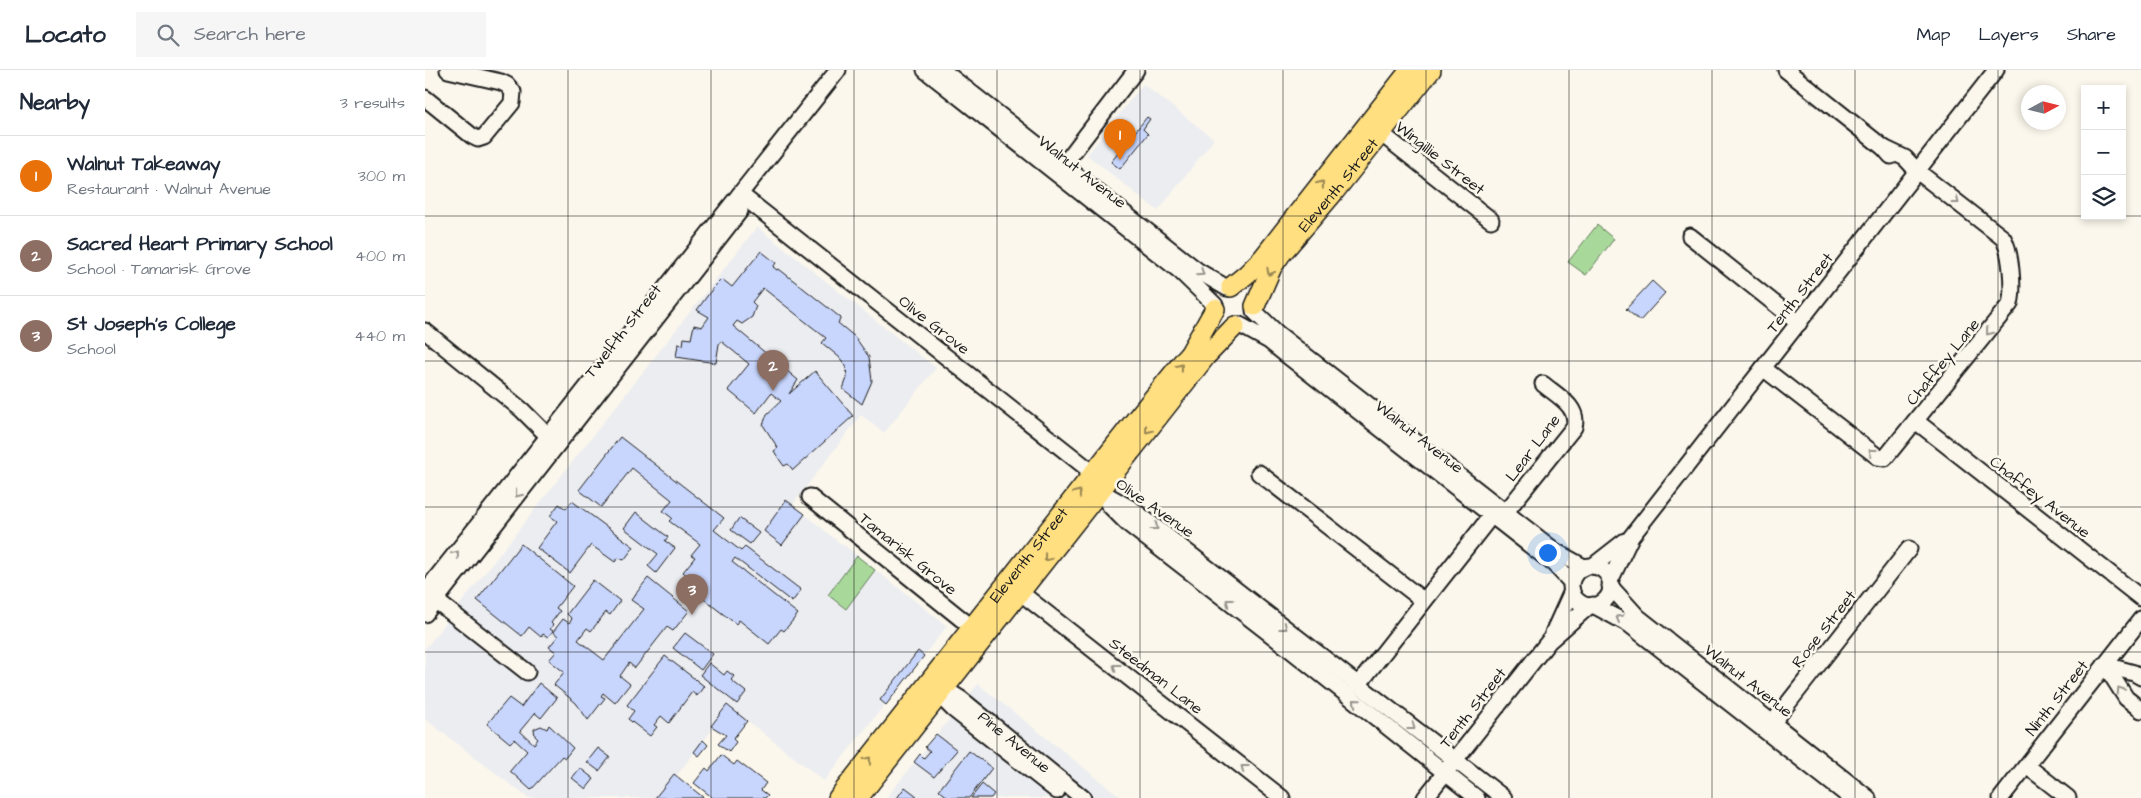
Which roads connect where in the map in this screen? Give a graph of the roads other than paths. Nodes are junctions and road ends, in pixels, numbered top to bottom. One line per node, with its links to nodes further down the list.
1 (448, 70): 11 (street)
2 (838, 70): 15 (street, Twelfth Street)
3 (850, 70): 15 (street, Twelfth Street)
4 (925, 70): 13 (street, Walnut Avenue)
5 (943, 70): 13 (street, Walnut Avenue)
6 (1136, 70): 13 (street)
7 (1410, 70): 12 (main road, Eleventh Street)
8 (1431, 70): 12 (main road, Eleventh Street)
9 (1786, 70): 14 (street, Chaffey Lane)
10 (1997, 70): 14 (street, Tenth Street)
11 (425, 98)
12 (1375, 128): 16 (street, Wingillie Street); 18 (main road, Eleventh Street, one-way to 12); 20 (main road, Eleventh Street, one-way to 20)
13 (1060, 169): 18 (street, Walnut Avenue, one-way to 18); 19 (street, Walnut Avenue)
14 (1917, 172): 21 (street, Tenth Street); 26 (street, Chaffey Lane, one-way to 26)
15 (744, 197): 27 (street, Twelfth Street); 29 (street, Olive Grove)
16 (1491, 220)
17 (1690, 236): 21 (street)
18 (1229, 287): 19 (main road); 20 (main road)
19 (1215, 307): 22 (main road); 29 (main road, Eleventh Street, one-way to 19)
20 (1254, 308): 22 (main road); 31 (street, Walnut Avenue)
21 (1799, 323): 24 (street, Tenth Street)
22 (1238, 326): 29 (main road, Eleventh Street, one-way to 29); 31 (street, Walnut Avenue)
23 (425, 331): 27 (street)
24 (1763, 368): 26 (street, Chaffey Lane, one-way to 24); 32 (street, Tenth Street)
25 (1543, 384): 31 (street, Lear Lane)
26 (1917, 422): 39 (street, Chaffey Avenue)
27 (556, 436): 38 (street, Twelfth Street)
28 (1259, 473): 40 (street)
29 (1100, 482): 37 (main road, Eleventh Street); 49 (street, Olive Avenue, one-way to 49); 55 (street, Olive Avenue, one-way to 29)
30 (810, 497): 44 (street, Tamarisk Grove)
31 (1498, 514): 34 (street, Walnut Avenue); 36 (street, Walnut Avenue); 40 (street)
32 (1631, 537): 34 (street, Tenth Street); 35 (street, Tenth Street)
33 (1909, 549): 52 (street, Rose Street)
34 (1588, 567): 35 (street); 36 (street)
35 (1610, 584): 41 (street); 52 (street, Walnut Avenue)
36 (1571, 586): 41 (street); 45 (street, Tenth Street)
37 (1014, 587): 44 (main road, Eleventh Street); 59 (street, Steedman Lane, one-way to 37)
38 (430, 596): 42 (street, Twelfth Street); 47 (street)
39 (2141, 598)
40 (1424, 601): 49 (street)
41 (1591, 605): 45 (street, Tenth Street); 52 (street, Walnut Avenue, one-way to 41)
42 (425, 614)
43 (2141, 620): 46 (street, Ninth Street)
44 (979, 633): 50 (main road, Eleventh Street)
45 (1549, 641): 53 (street, Tenth Street)
46 (2105, 665): 48 (street); 51 (street, one-way to 46); 54 (street, Ninth Street)
47 (527, 672)
48 (2141, 678)
49 (1358, 685): 53 (street, Olive Avenue, one-way to 53)
50 (935, 687): 56 (main road, Eleventh Street); 57 (street, Pine Avenue); 58 (street, Pine Avenue)
51 (2141, 710)
52 (1769, 727): 63 (street, Walnut Avenue); 64 (street, Walnut Avenue)
53 (1455, 760): 55 (street, Tenth Street); 62 (street, Olive Avenue)
54 (2027, 766): 65 (street, Ninth Street); 66 (street)
55 (1445, 773): 60 (street, Tenth Street); 61 (street, Olive Avenue)
56 (853, 795)
57 (1067, 798)
58 (1083, 798)
59 (1282, 798)
60 (1425, 798)
61 (1477, 798)
62 (1503, 798)
63 (1851, 798)
64 (1868, 798)
65 (2001, 798)
66 (2068, 798)

